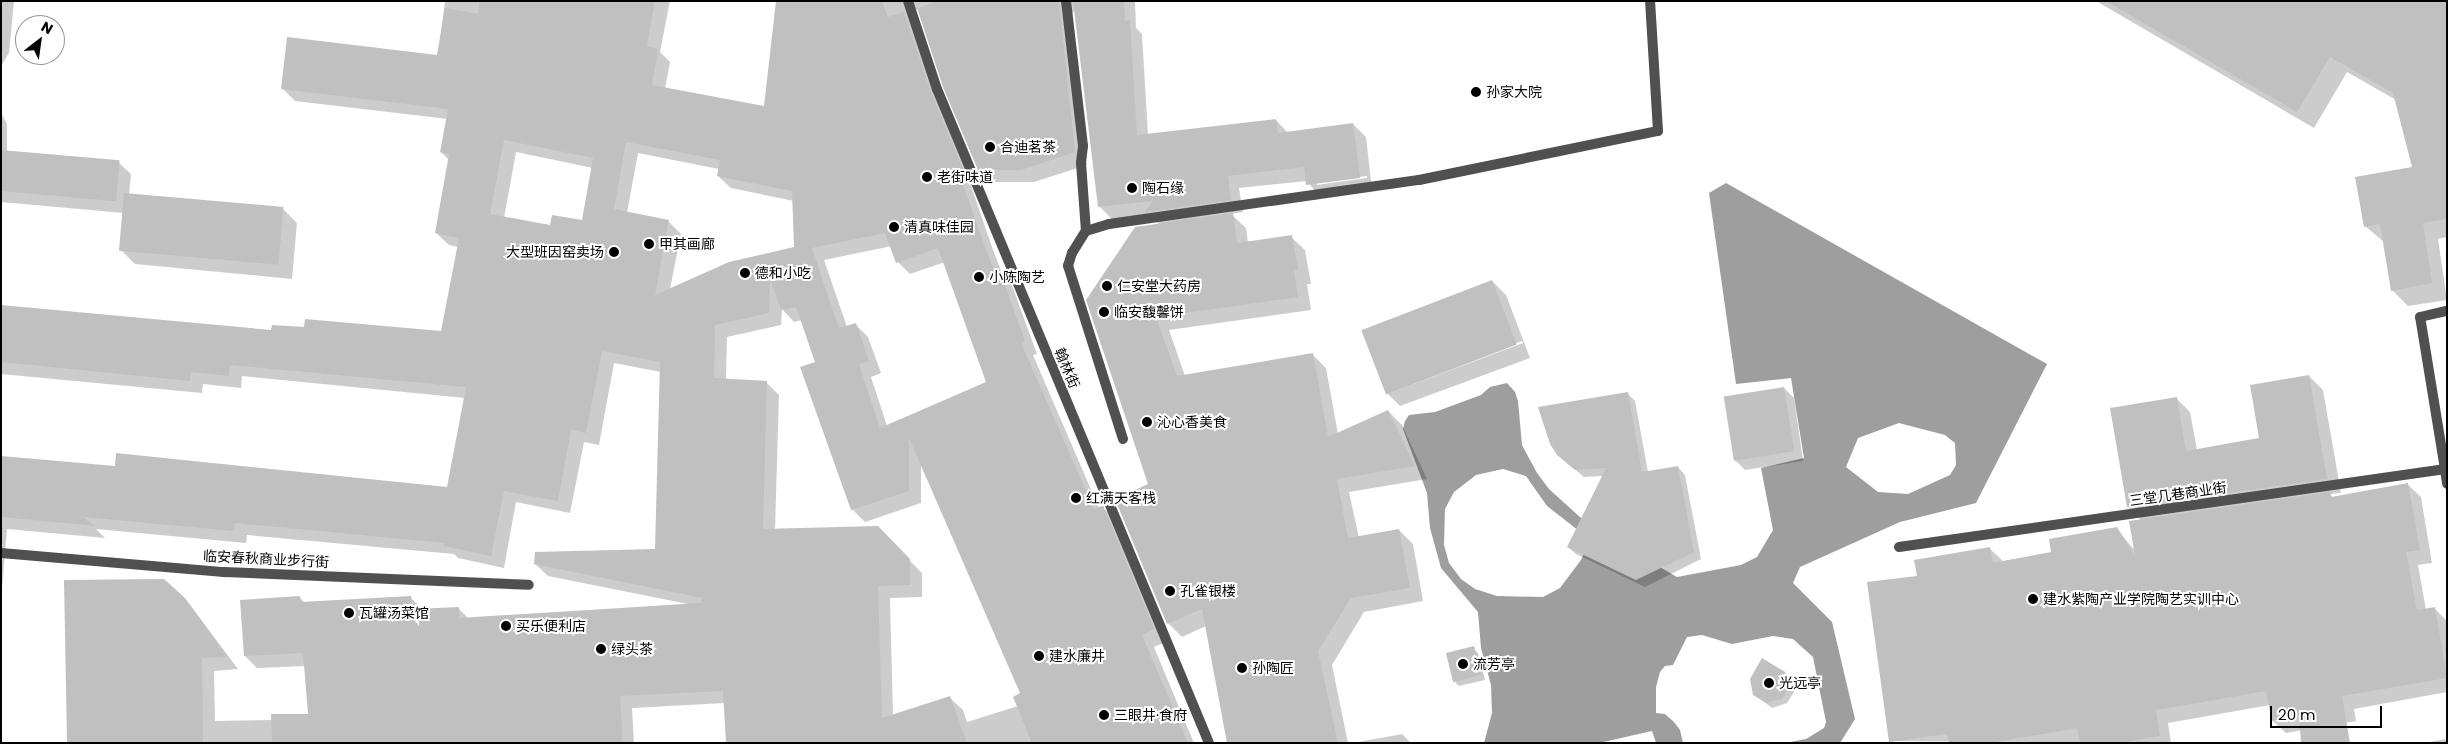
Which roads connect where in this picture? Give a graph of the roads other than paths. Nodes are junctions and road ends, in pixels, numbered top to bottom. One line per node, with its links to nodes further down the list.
1 (908, 1): 12 (street, 翰林街)
2 (1066, 1): 4 (street)
3 (1650, 1): 4 (street)
4 (1086, 231): 6 (street)
5 (2447, 311): 7 (street)
6 (1122, 439)
7 (2445, 469): 8 (street); 9 (street, 三堂几巷商业街)
8 (2447, 484)
9 (1899, 547)
10 (1, 553): 11 (street, 临安春秋商业步行街)
11 (529, 585)
12 (1209, 743)

